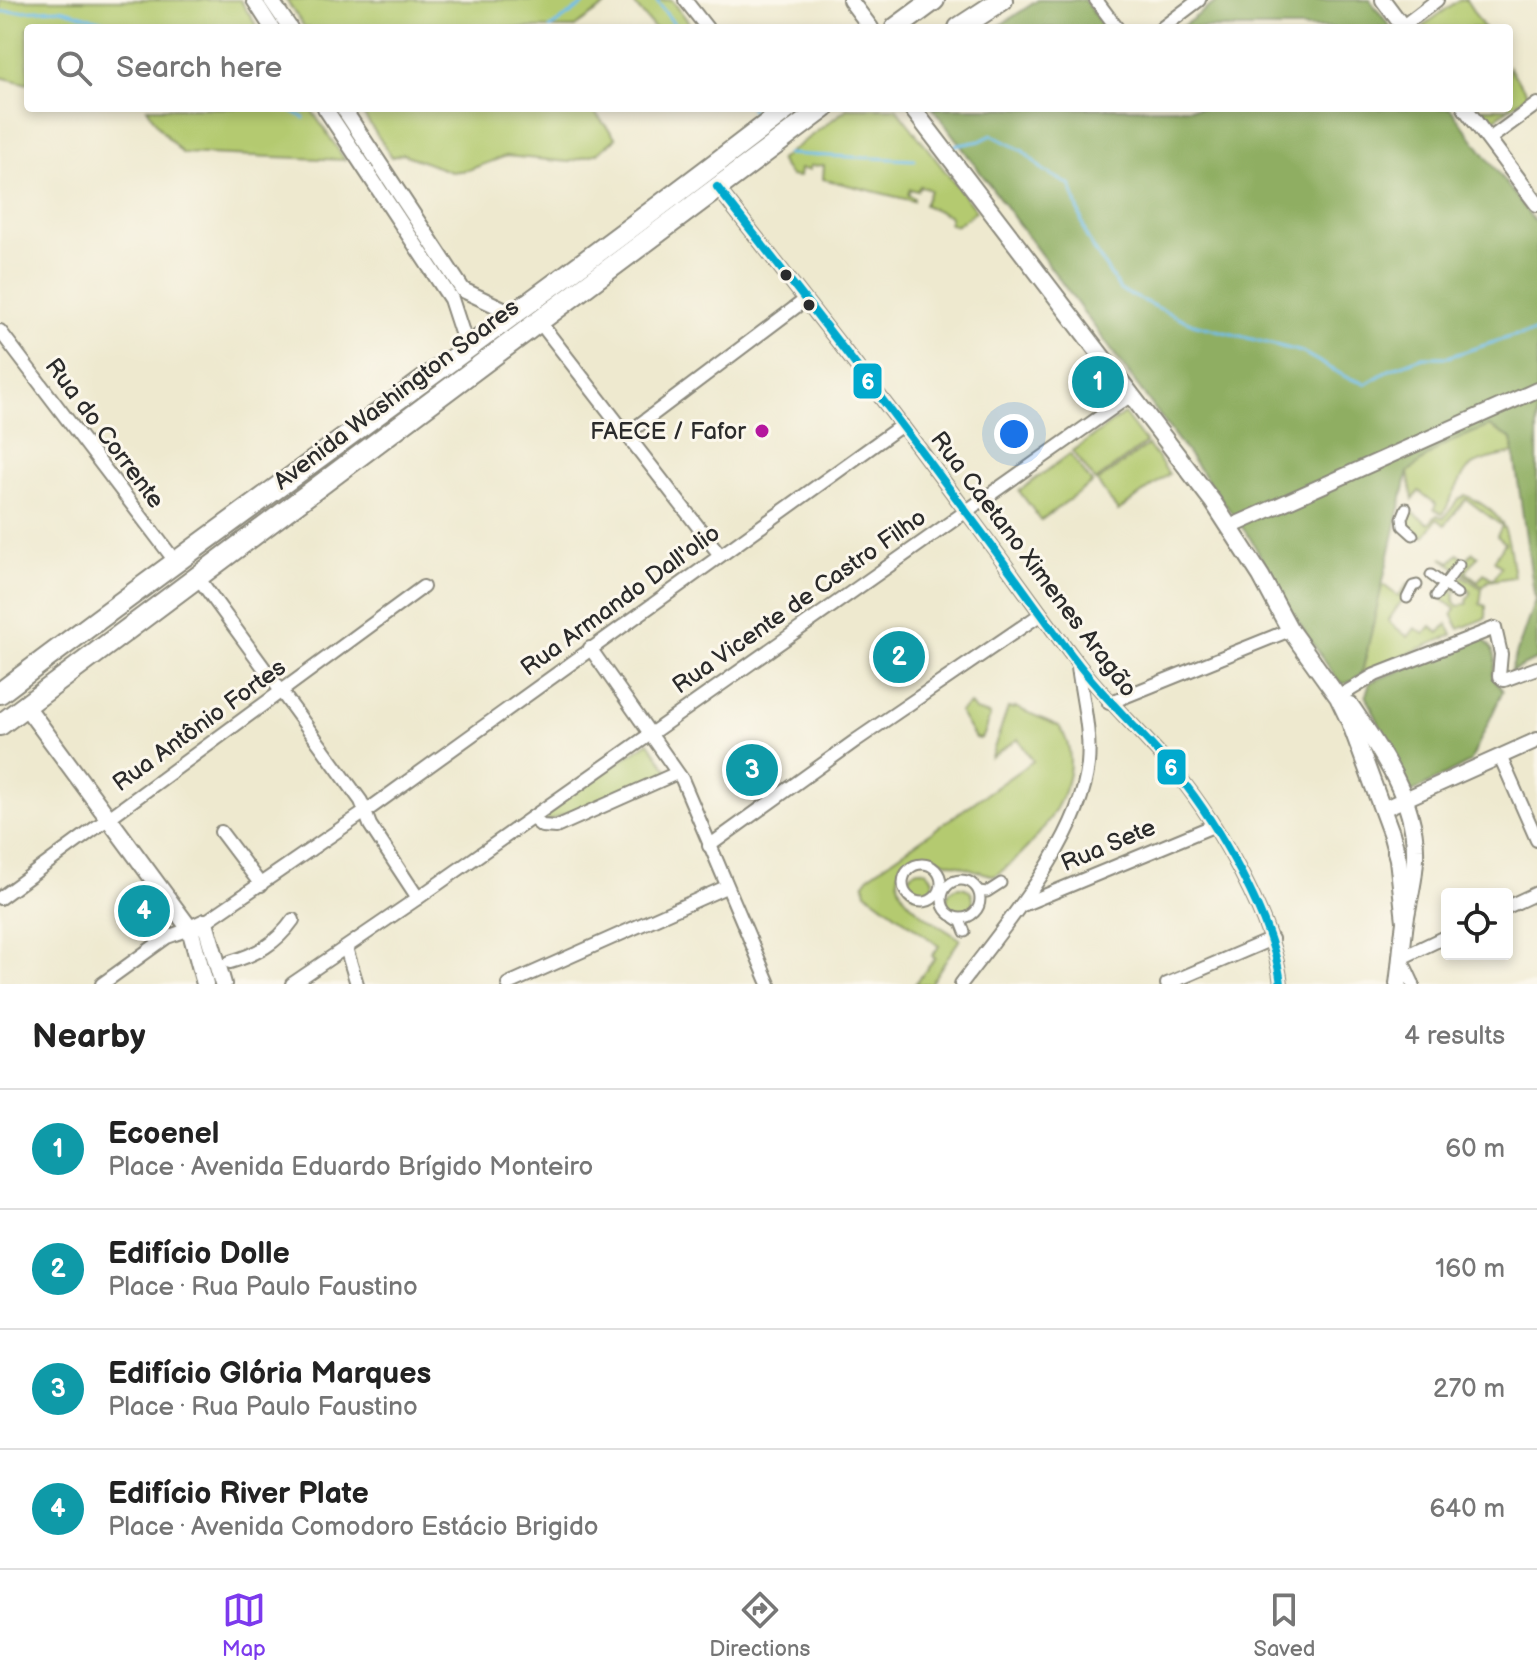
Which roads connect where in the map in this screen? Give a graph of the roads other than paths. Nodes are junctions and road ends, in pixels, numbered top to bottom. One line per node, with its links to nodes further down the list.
1 (254, 0): 11 (street)
2 (271, 0): 12 (street)
3 (685, 0): 13 (street)
4 (850, 0): 14 (street)
5 (934, 0): 15 (highway)
6 (1002, 0): 16 (highway)
7 (1096, 0): 17 (street)
8 (1199, 0): 18 (street)
9 (1383, 0): 19 (street)
10 (1437, 0): 20 (street)
11 (269, 24)
12 (287, 24)
13 (704, 24)
14 (868, 24)
15 (901, 24)
16 (965, 24)
17 (1114, 24)
18 (1167, 24)
19 (1402, 24)
20 (1408, 24)
21 (1537, 104): 28 (street)
22 (328, 112): 31 (street)
23 (345, 112): 31 (street)
24 (777, 112): 33 (highway, Avenida Washington Soares)
25 (819, 112): 29 (highway, Avenida Washington Soares)
26 (915, 112): 38 (main road)
27 (1468, 112): 28 (street)
28 (1488, 140): 30 (street)
29 (717, 187): 32 (street, Rua Caetano Ximenes Aragão); 34 (highway, Avenida Washington Soares)
30 (1537, 204)
31 (457, 295): 33 (street); 36 (street)
32 (805, 300): 39 (street, Rua Caetano Ximenes Aragão); 40 (street)
33 (514, 314): 36 (highway, Avenida Washington Soares)
34 (538, 320): 40 (street); 49 (highway, Avenida Washington Soares)
35 (0, 331): 46 (street, Rua do Corrente)
36 (467, 348): 46 (highway, Avenida Washington Soares)
37 (1537, 390): 43 (street)
38 (1131, 395): 42 (street, Rua Vicente de Castro Filho); 43 (main road)
39 (902, 425): 42 (street, Rua Caetano Ximenes Aragão); 45 (street, Rua Armando Dall'olio)
40 (627, 434): 45 (street)
41 (1406, 508): 44 (street)
42 (965, 510): 56 (street, Rua Caetano Ximenes Aragão); 67 (street, Rua Vicente de Castro Filho)
43 (1230, 527): 57 (main road)
44 (1413, 535)
45 (720, 555): 58 (street, Rua Armando Dall'olio)
46 (175, 561): 62 (highway, Avenida Washington Soares)
47 (1459, 565): 51 (street)
48 (1431, 575): 51 (street)
49 (197, 576): 63 (street); 65 (highway, Avenida Washington Soares)
50 (1413, 585): 55 (street)
51 (1444, 585): 53 (street); 54 (street)
52 (423, 587): 63 (street, Rua Antônio Fortes)
53 (1457, 594)
54 (1436, 596)
55 (1407, 598)
56 (1041, 614): 59 (street, Rua Caetano Ximenes Aragão); 79 (street)
57 (1290, 630): 61 (main road); 64 (street)
58 (590, 648): 67 (street); 73 (street, Rua Armando Dall'olio)
59 (1078, 663): 64 (street, Rua Caetano Ximenes Aragão); 91 (street)
60 (1537, 668): 61 (street)
61 (1337, 692): 71 (main road); 72 (main road)
62 (0, 693)
63 (281, 693): 73 (street); 74 (street, Rua Antônio Fortes)
64 (1109, 703): 76 (street, Rua Caetano Ximenes Aragão)
65 (25, 705): 66 (highway, Avenida Washington Soares); 74 (main road)
66 (0, 725)
67 (650, 734): 70 (street); 75 (street, Rua Vicente de Castro Filho)
68 (1537, 740): 69 (street)
69 (1500, 756): 71 (street); 78 (street)
70 (677, 773): 75 (street); 79 (street)
71 (1405, 800): 72 (street); 94 (main road)
72 (1383, 809): 94 (main road)
73 (365, 812): 83 (street, Rua Armando Dall'olio); 88 (street)
74 (110, 817): 87 (street, Rua Antônio Fortes); 95 (main road)
75 (532, 818): 88 (street, Rua Vicente de Castro Filho)
76 (1213, 826): 91 (street, Rua Sete); 97 (street, Rua Caetano Ximenes Aragão)
77 (221, 832): 83 (street)
78 (1537, 840)
79 (709, 846): 84 (street)
80 (935, 869): 81 (street); 89 (street); 89 (street)
81 (963, 880): 85 (street); 92 (street)
82 (1001, 883): 85 (street)
83 (261, 885): 95 (street, Rua Armando Dall'olio)
84 (726, 887): 107 (street); 108 (street)
85 (979, 891): 92 (street)
86 (1537, 893): 90 (street)
87 (0, 898)
88 (418, 898): 99 (street, Rua Vicente de Castro Filho)
89 (922, 902): 92 (street)
90 (1513, 904)
91 (1020, 906): 109 (street)
92 (952, 916): 96 (street)
93 (293, 920): 101 (street)
94 (1405, 921): 100 (main road)
95 (198, 926): 101 (main road); 102 (street, Rua Armando Dall'olio); 103 (main road)
96 (965, 932)
97 (1272, 939): 110 (street); 111 (street, Rua Caetano Ximenes Aragão)
98 (1441, 939): 100 (street)
99 (346, 948): 105 (street, Rua Vicente de Castro Filho); 106 (street)
100 (1401, 958): 112 (main road); 113 (street)
101 (224, 963): 104 (main road)
102 (102, 984)
103 (205, 984)
104 (223, 984)
105 (292, 984)
106 (357, 984)
107 (508, 984)
108 (769, 984)
109 (961, 984)
110 (1167, 984)
111 (1281, 984)
112 (1398, 984)
113 (1413, 984)

